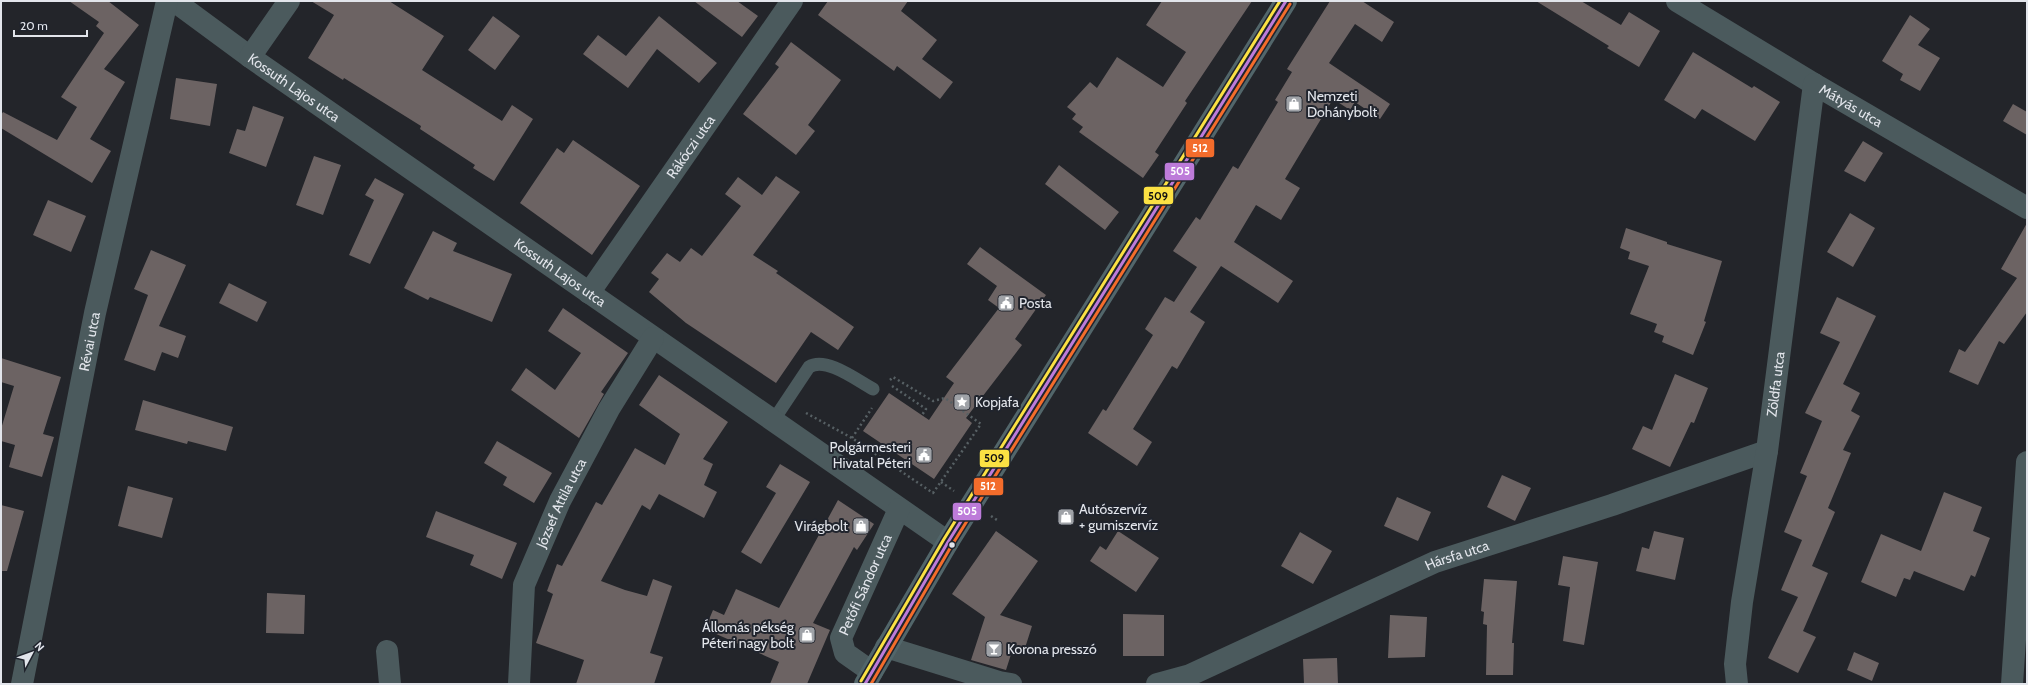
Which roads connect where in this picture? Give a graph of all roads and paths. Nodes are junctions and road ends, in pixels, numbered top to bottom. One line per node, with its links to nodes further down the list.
1 (166, 1): 25 (street, Révai utca)
2 (174, 1): 7 (street, Kossuth Lajos utca)
3 (289, 1): 7 (street)
4 (792, 1): 10 (street, Rákóczi utca)
5 (1286, 1): 21 (main road, Petőfi Sándor utca)
6 (1677, 1): 8 (street, Mátyás utca)
7 (250, 56): 10 (street, Kossuth Lajos utca)
8 (1814, 84): 9 (street, Mátyás utca); 18 (street, Zöldfa utca)
9 (2027, 208)
10 (589, 293): 11 (street, Kossuth Lajos utca)
11 (653, 338): 17 (street, Kossuth Lajos utca); 27 (street, József Attila utca)
12 (893, 377): 15 (path)
13 (888, 384): 16 (path)
14 (873, 390): 15 (lane)
15 (785, 401): 17 (lane)
16 (922, 415)
17 (773, 421): 20 (street, Kossuth Lajos utca)
18 (1767, 451): 29 (street, Hársfa utca); 30 (street, Zöldfa utca)
19 (2027, 462): 31 (street)
20 (899, 509): 21 (street, Kossuth Lajos utca); 24 (street, Petőfi Sándor utca)
21 (948, 542): 22 (main road, Petőfi Sándor utca)
22 (886, 647): 24 (main road, Petőfi Sándor utca); 28 (street)
23 (387, 651): 26 (street)
24 (868, 678)
25 (22, 684)
26 (390, 684)
27 (519, 684)
28 (1011, 684)
29 (1157, 684)
30 (1737, 684)
31 (2012, 684)

